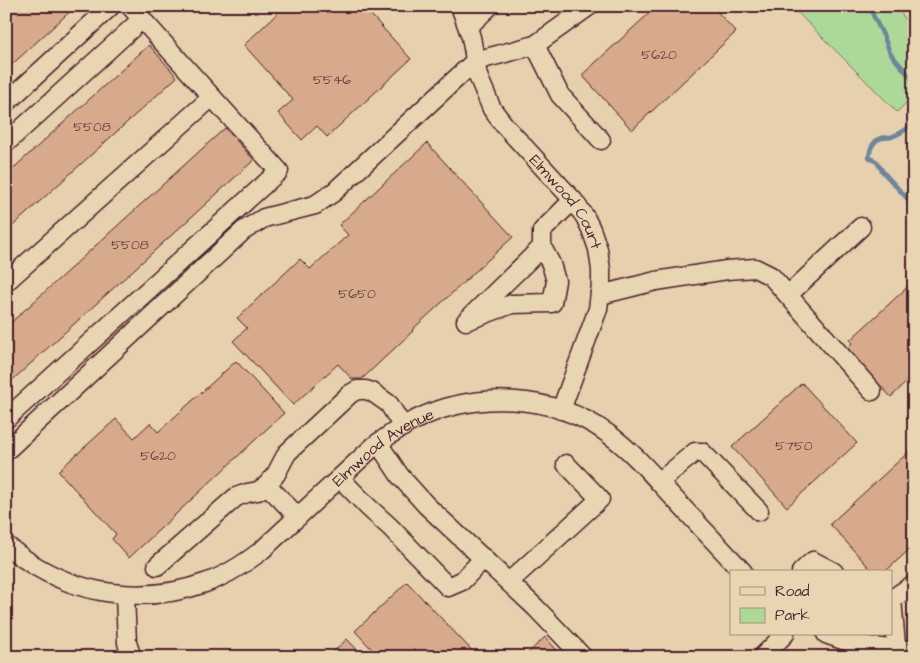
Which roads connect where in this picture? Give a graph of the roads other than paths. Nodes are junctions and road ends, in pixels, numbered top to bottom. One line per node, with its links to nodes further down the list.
1 (111, 6): 11 (street)
2 (130, 6): 6 (street)
3 (460, 6): 7 (street, Elmwood Court)
4 (490, 6): 7 (street)
5 (588, 7): 8 (street)
6 (142, 20): 10 (street); 13 (street)
7 (468, 27): 9 (street, Elmwood Court)
8 (535, 45): 9 (street); 12 (street)
9 (475, 61): 14 (street, Elmwood Court); 25 (street)
10 (212, 96): 17 (street); 22 (street)
11 (6, 103)
12 (601, 140)
13 (6, 143)
14 (573, 200): 16 (street); 18 (street, Elmwood Court)
15 (861, 227): 19 (street)
16 (542, 247): 16 (street)
17 (6, 282)
18 (600, 295): 19 (street); 21 (street, Elmwood Court)
19 (788, 295): 20 (street)
20 (872, 392)
21 (561, 410): 23 (street, Elmwood Avenue); 28 (street, Elmwood Avenue)
22 (6, 419)
23 (403, 427): 24 (street, Elmwood Avenue); 29 (street)
24 (378, 443): 27 (street, Elmwood Avenue); 33 (street)
25 (6, 451)
26 (566, 464): 38 (street)
27 (340, 478): 31 (street, Elmwood Avenue); 33 (street)
28 (659, 482): 30 (street); 35 (street, Elmwood Avenue)
29 (267, 485): 31 (street); 34 (street)
30 (759, 511)
31 (298, 517): 40 (street, Elmwood Avenue)
32 (6, 544): 40 (street, Elmwood Avenue)
33 (484, 558): 38 (street)
34 (156, 566)
35 (741, 570)
36 (803, 570): 37 (street)
37 (830, 570)
38 (509, 582): 46 (street)
39 (914, 584): 41 (street)
40 (125, 594): 45 (street)
41 (892, 599): 44 (street)
42 (783, 636): 47 (street)
43 (832, 636): 44 (street)
44 (902, 652)
45 (132, 657)
46 (583, 657)
47 (762, 657)

